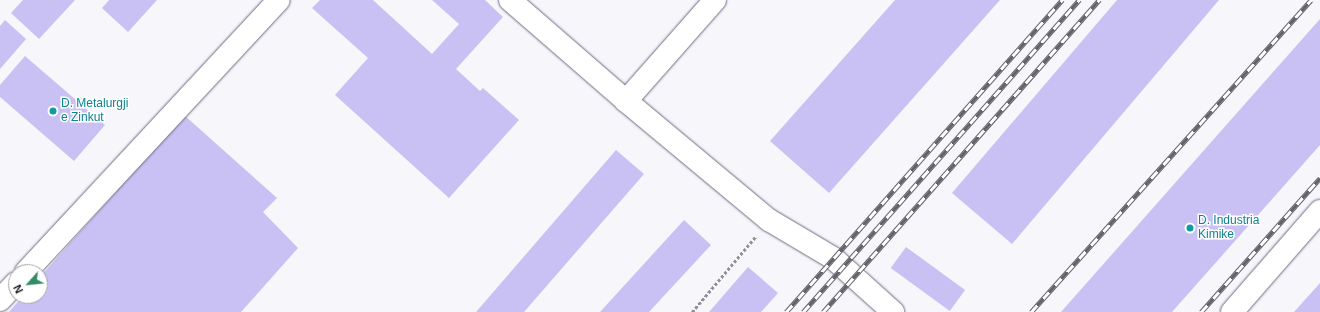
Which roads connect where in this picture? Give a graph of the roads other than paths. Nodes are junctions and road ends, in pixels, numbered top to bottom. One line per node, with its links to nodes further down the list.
1 (279, 0): 6 (lane)
2 (510, 0): 4 (lane)
3 (715, 0): 4 (lane)
4 (626, 101): 9 (lane)
5 (1320, 211): 10 (lane)
6 (33, 264)
7 (8, 292): 8 (lane)
8 (0, 300)
9 (893, 312)
10 (1232, 312)

